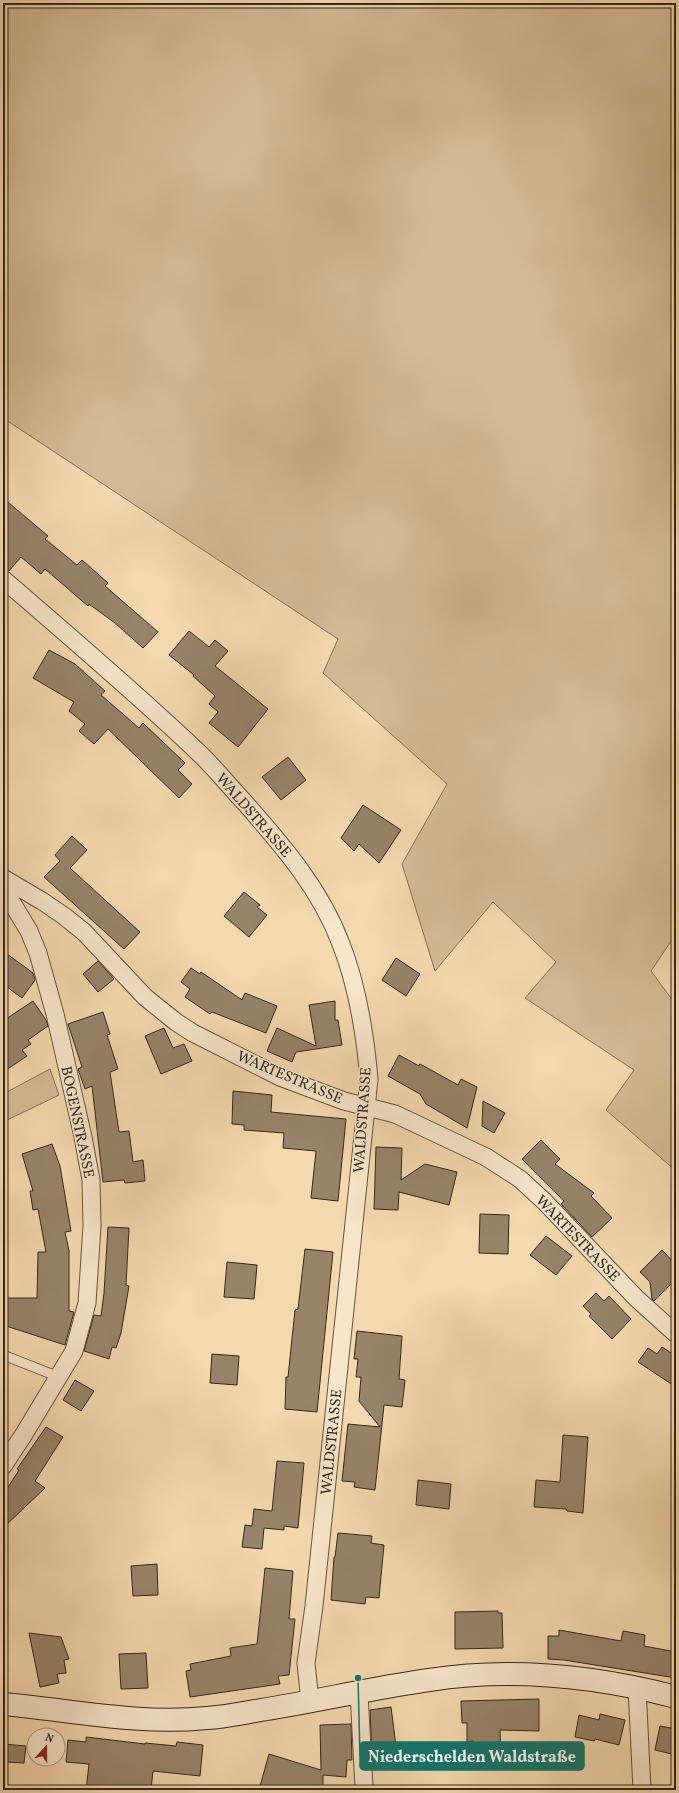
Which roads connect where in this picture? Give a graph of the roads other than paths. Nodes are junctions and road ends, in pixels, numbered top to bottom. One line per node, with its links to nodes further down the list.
1 (3, 579): 4 (street, WALDSTRASSE)
2 (3, 878): 4 (street, WARTESTRASSE)
3 (3, 888): 7 (street, BOGENSTRASSE)
4 (366, 1106): 5 (street, WARTESTRASSE); 12 (street, WALDSTRASSE)
5 (676, 1334)
6 (3, 1356): 7 (lane)
7 (59, 1377): 8 (street, BOGENSTRASSE)
8 (3, 1466)
9 (637, 1687): 10 (street); 11 (street); 15 (street)
10 (360, 1692): 12 (street); 14 (street)
11 (676, 1697)
12 (310, 1702): 13 (street)
13 (3, 1704)
14 (364, 1788)
15 (642, 1790)

